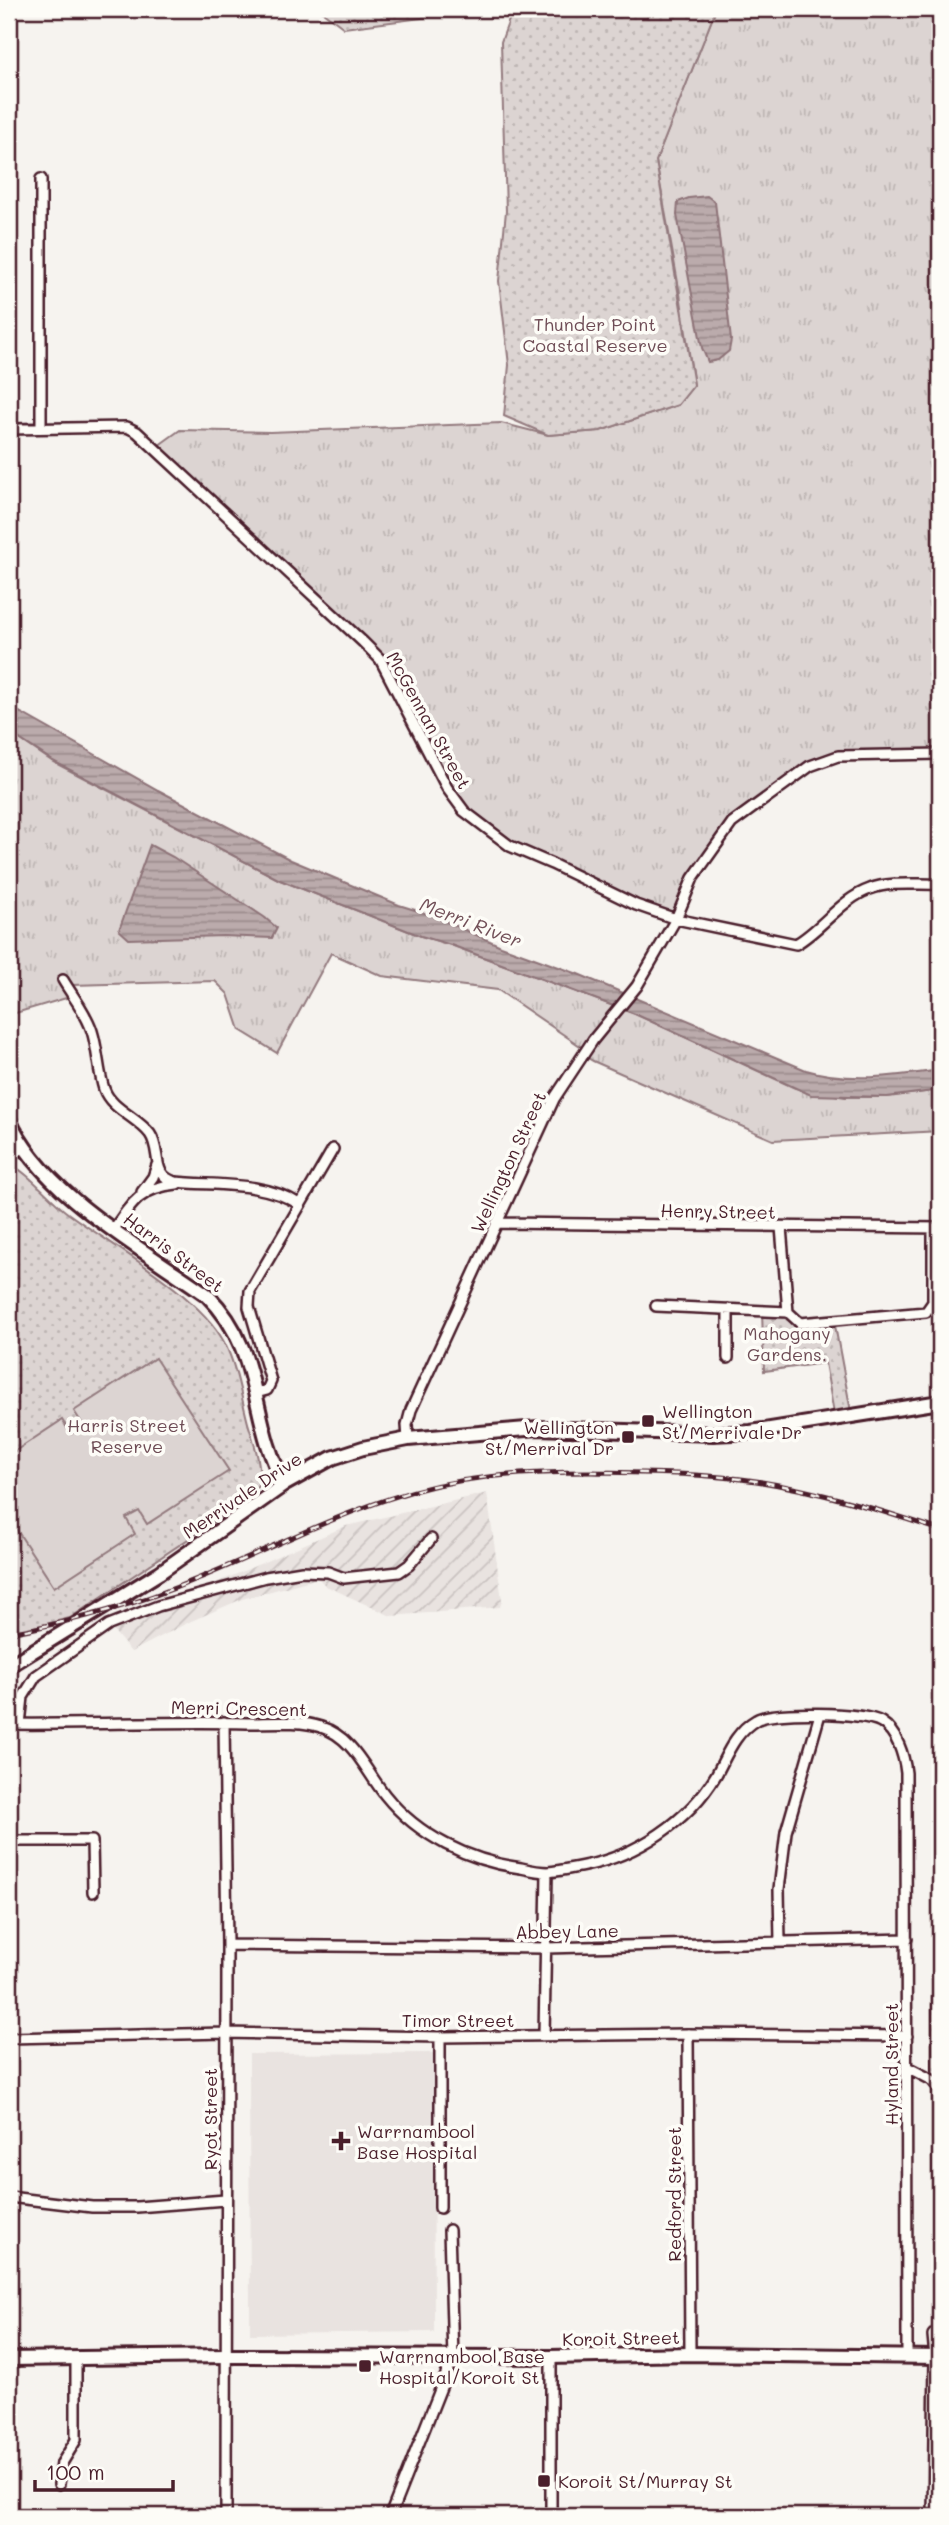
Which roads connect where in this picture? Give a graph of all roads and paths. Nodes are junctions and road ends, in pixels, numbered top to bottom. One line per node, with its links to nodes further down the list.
1 (41, 179): 2 (street)
2 (41, 427): 3 (street); 6 (street, McGennan Street)
3 (9, 429)
4 (940, 754): 6 (street, Wellington Street)
5 (940, 884): 6 (street, McGennan Street)
6 (676, 919): 16 (street, Wellington Street)
7 (62, 980): 12 (street)
8 (9, 1119): 9 (street, Harris Street)
9 (23, 1148): 11 (street); 19 (street, Harris Street)
10 (332, 1149): 15 (street)
11 (9, 1156)
12 (157, 1161): 13 (street); 14 (street)
13 (184, 1183): 14 (street); 15 (street)
14 (132, 1203): 19 (street)
15 (299, 1204): 24 (street)
16 (496, 1223): 17 (street, Henry Street); 26 (street, Wellington Street)
17 (781, 1227): 18 (street, Henry Street); 22 (street)
18 (936, 1228): 22 (street)
19 (114, 1229): 24 (street, Harris Street)
20 (656, 1306): 21 (street)
21 (728, 1309): 22 (street); 23 (street)
22 (789, 1312)
23 (727, 1358)
24 (257, 1393): 27 (street, Harris Street)
25 (940, 1402): 26 (street, Merrivale Drive)
26 (408, 1439): 27 (street, Merrivale Drive)
27 (285, 1484): 29 (street, Merrivale Drive)
28 (431, 1539): 33 (street)
29 (9, 1666)
30 (820, 1714): 34 (street, Merri Crescent); 36 (street, Merri Crescent); 39 (street)
31 (223, 1722): 33 (street, Merri Crescent); 36 (street, Merri Crescent); 40 (street, Ryot Street)
32 (9, 1724): 33 (street, Merri Crescent)
33 (20, 1724)
34 (906, 1773): 38 (street, Hyland Street)
35 (9, 1841): 37 (street)
36 (547, 1872): 41 (street)
37 (93, 1892)
38 (907, 1939): 39 (street, Abbey Lane); 45 (street, Hyland Street)
39 (780, 1942): 41 (street, Abbey Lane)
40 (227, 1945): 41 (street, Abbey Lane); 42 (street, Ryot Street)
41 (547, 1948): 44 (street)
42 (226, 2033): 46 (street, Timor Street); 47 (street, Timor Street); 51 (street, Ryot Street)
43 (688, 2034): 44 (street, Timor Street); 45 (street, Timor Street); 55 (street, Redford Street)
44 (544, 2035): 46 (street, Timor Street)
45 (907, 2036): 48 (street, Hyland Street)
46 (440, 2037): 52 (street)
47 (9, 2038)
48 (907, 2067): 49 (street); 56 (street, Hyland Street)
49 (940, 2090)
50 (9, 2197): 51 (street)
51 (225, 2200): 57 (street, Ryot Street)
52 (440, 2208)
53 (449, 2230): 58 (street)
54 (940, 2328): 60 (street)
55 (690, 2354): 56 (street, Koroit Street); 59 (street, Koroit Street)
56 (907, 2356): 60 (street, Koroit Street)
57 (226, 2357): 58 (street, Koroit Street); 62 (street, Koroit Street); 64 (street, Ryot Street)
58 (453, 2357): 59 (street, Koroit Street); 65 (street)
59 (551, 2357): 66 (street)
60 (938, 2357): 67 (street)
61 (9, 2359): 62 (street, Koroit Street)
62 (76, 2359): 63 (street)
63 (59, 2484)
64 (226, 2516)
65 (390, 2516)
66 (551, 2516)
67 (933, 2516)

